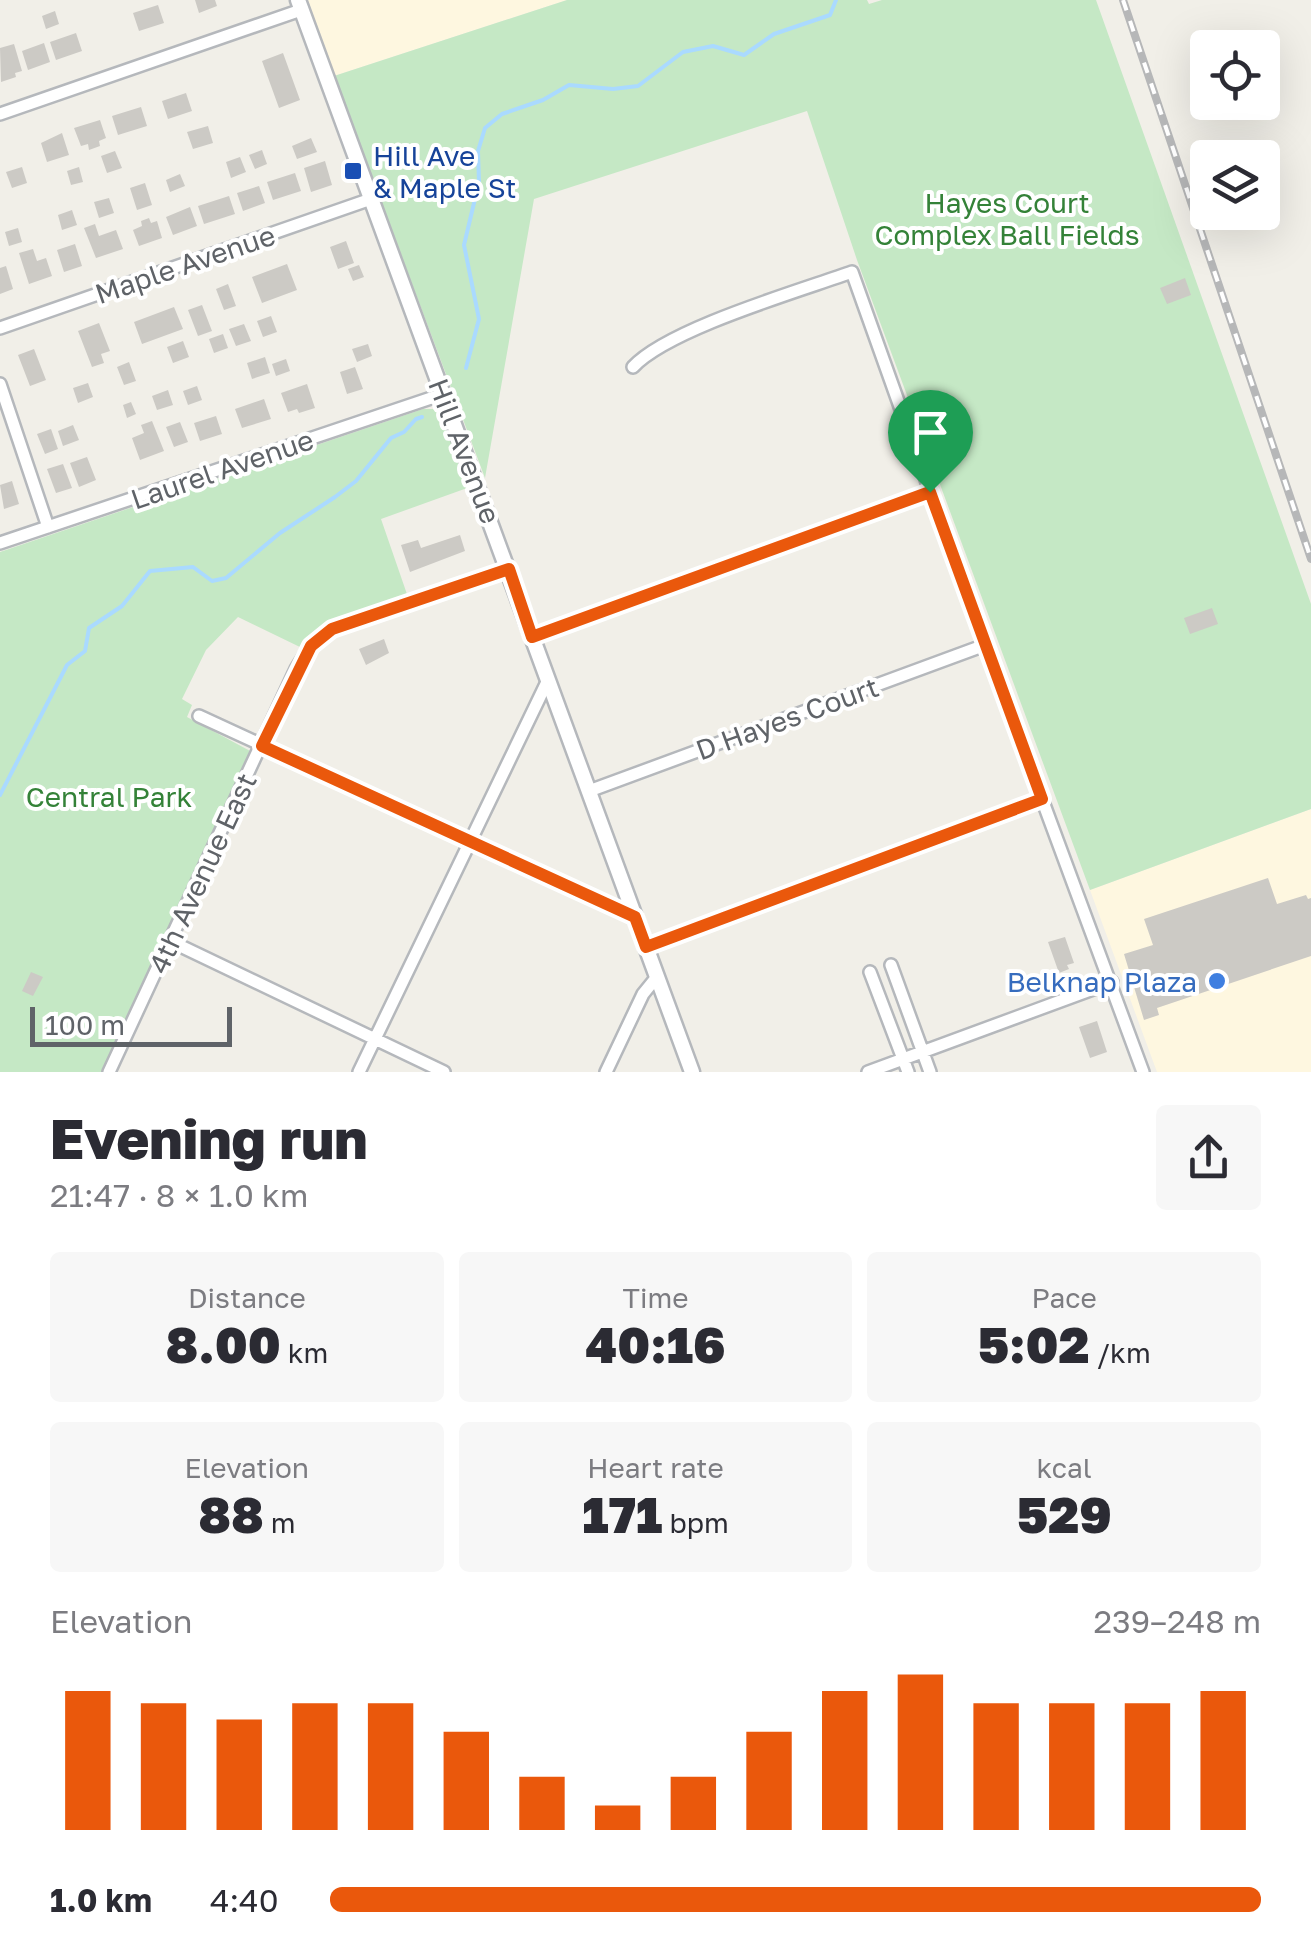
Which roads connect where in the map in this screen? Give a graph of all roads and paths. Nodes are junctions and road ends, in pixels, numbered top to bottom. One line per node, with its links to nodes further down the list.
1 (300, 5): 2 (street); 3 (street, Hill Avenue)
2 (0, 114)
3 (371, 200): 4 (street, Maple Avenue); 7 (street, Hill Avenue)
4 (0, 328)
5 (633, 367): 8 (street)
6 (0, 384): 9 (street)
7 (443, 394): 9 (street, Laurel Avenue); 11 (street, Hill Avenue)
8 (930, 492): 12 (street); 13 (street)
9 (48, 528): 10 (street, Laurel Avenue)
10 (0, 543)
11 (509, 569): 12 (street, Hill Avenue); 16 (street, 4th Avenue East)
12 (532, 637): 14 (street, Hill Avenue)
13 (985, 645): 17 (street, D Hayes Court); 18 (street)
14 (548, 680): 17 (street, Hill Avenue); 19 (street)
15 (198, 716): 16 (street)
16 (262, 746): 19 (street); 21 (street, 4th Avenue East)
17 (589, 792): 20 (street, Hill Avenue)
18 (1042, 799): 22 (street); 26 (street)
19 (470, 842): 20 (street); 27 (street)
20 (635, 917): 22 (street, Hill Avenue)
21 (170, 941): 27 (street); 30 (street, 4th Avenue East)
22 (646, 947): 25 (street, Hill Avenue)
23 (891, 965): 28 (street)
24 (870, 972): 29 (street)
25 (656, 978): 33 (street); 34 (street, Hill Avenue)
26 (1112, 982): 28 (street); 37 (street)
27 (374, 1040): 31 (street); 32 (street)
28 (923, 1052): 29 (street); 36 (street)
29 (905, 1066): 35 (street)
30 (109, 1072)
31 (359, 1072)
32 (444, 1072)
33 (606, 1072)
34 (692, 1072)
35 (868, 1072)
36 (930, 1072)
37 (1144, 1072)

